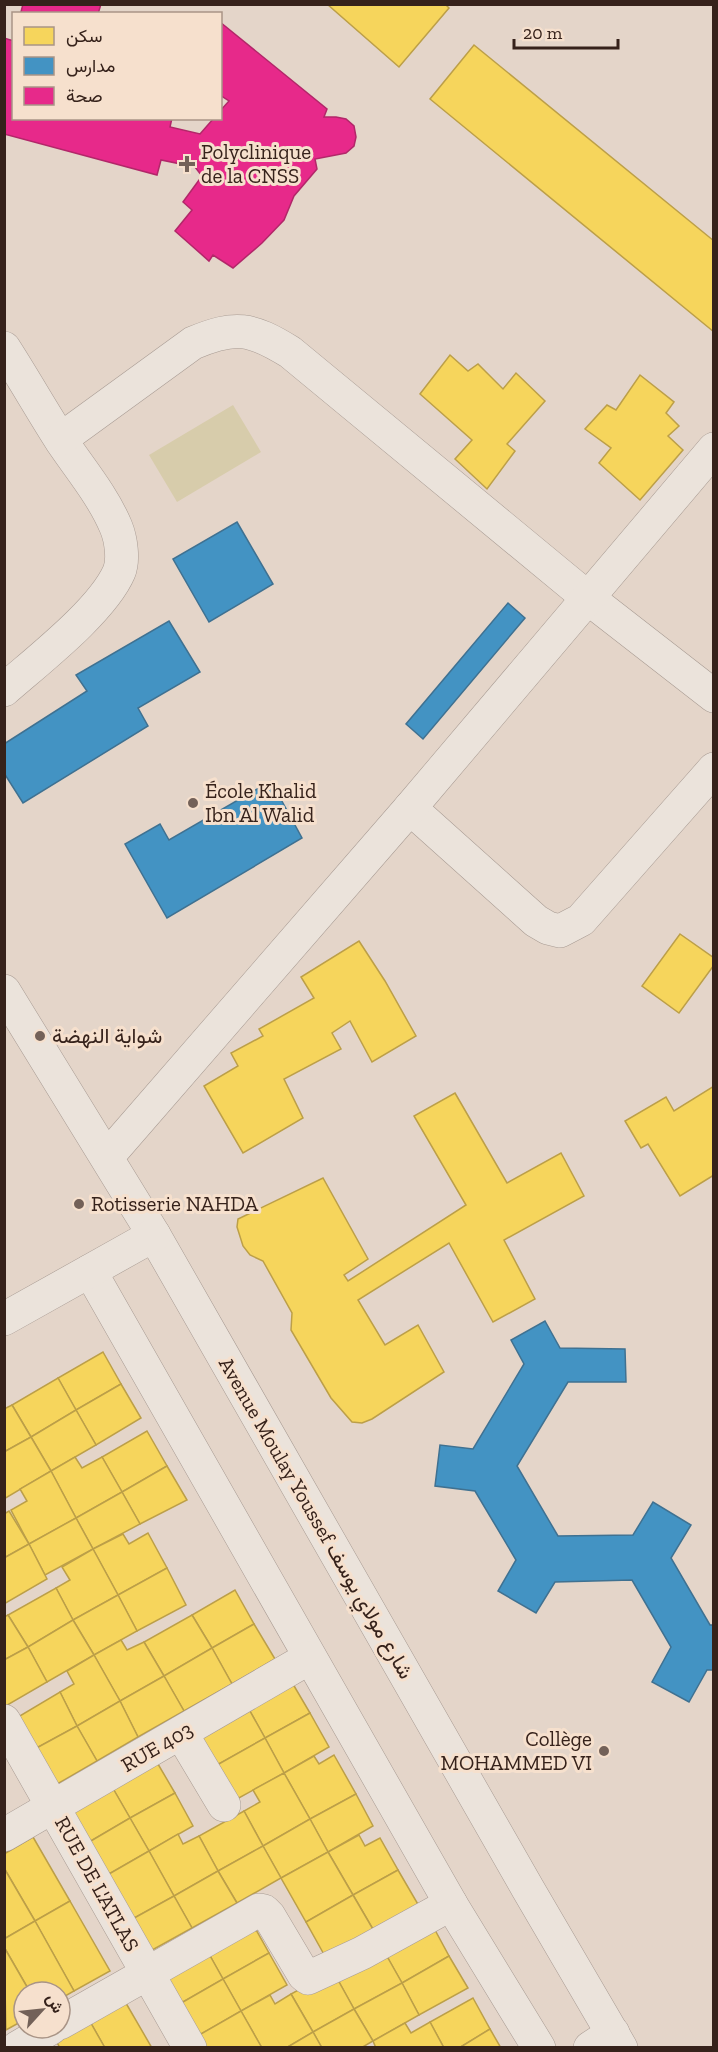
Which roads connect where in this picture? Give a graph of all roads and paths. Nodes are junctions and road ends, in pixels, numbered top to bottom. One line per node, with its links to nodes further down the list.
1 (4, 348): 2 (street)
2 (61, 439): 4 (street); 5 (street)
3 (714, 449): 4 (street)
4 (588, 598): 6 (street); 8 (street)
5 (4, 690)
6 (714, 696)
7 (714, 769): 8 (street)
8 (410, 808): 10 (street)
9 (4, 991): 10 (street, Avenue Moulay Youssef شارع مولاي يوسف)
10 (107, 1157): 11 (street, Avenue Moulay Youssef شارع مولاي يوسف)
11 (154, 1235): 12 (street); 24 (street, Avenue Moulay Youssef شارع مولاي يوسف)
12 (90, 1271): 13 (street); 14 (street)
13 (4, 1319)
14 (309, 1658): 16 (street, RUE 403); 20 (street)
15 (4, 1721): 18 (street, RUE DE L'ATLAS)
16 (181, 1732): 17 (street); 18 (street, RUE 403)
17 (224, 1805)
18 (54, 1806): 19 (street, RUE 403); 21 (street, RUE DE L'ATLAS)
19 (4, 1835)
20 (451, 1904): 21 (street); 27 (street)
21 (146, 1973): 22 (street); 26 (street, RUE DE L'ATLAS)
22 (72, 2016)
23 (31, 2040): 25 (street)
24 (608, 2043)
25 (17, 2048)
26 (190, 2048)
27 (539, 2048)

